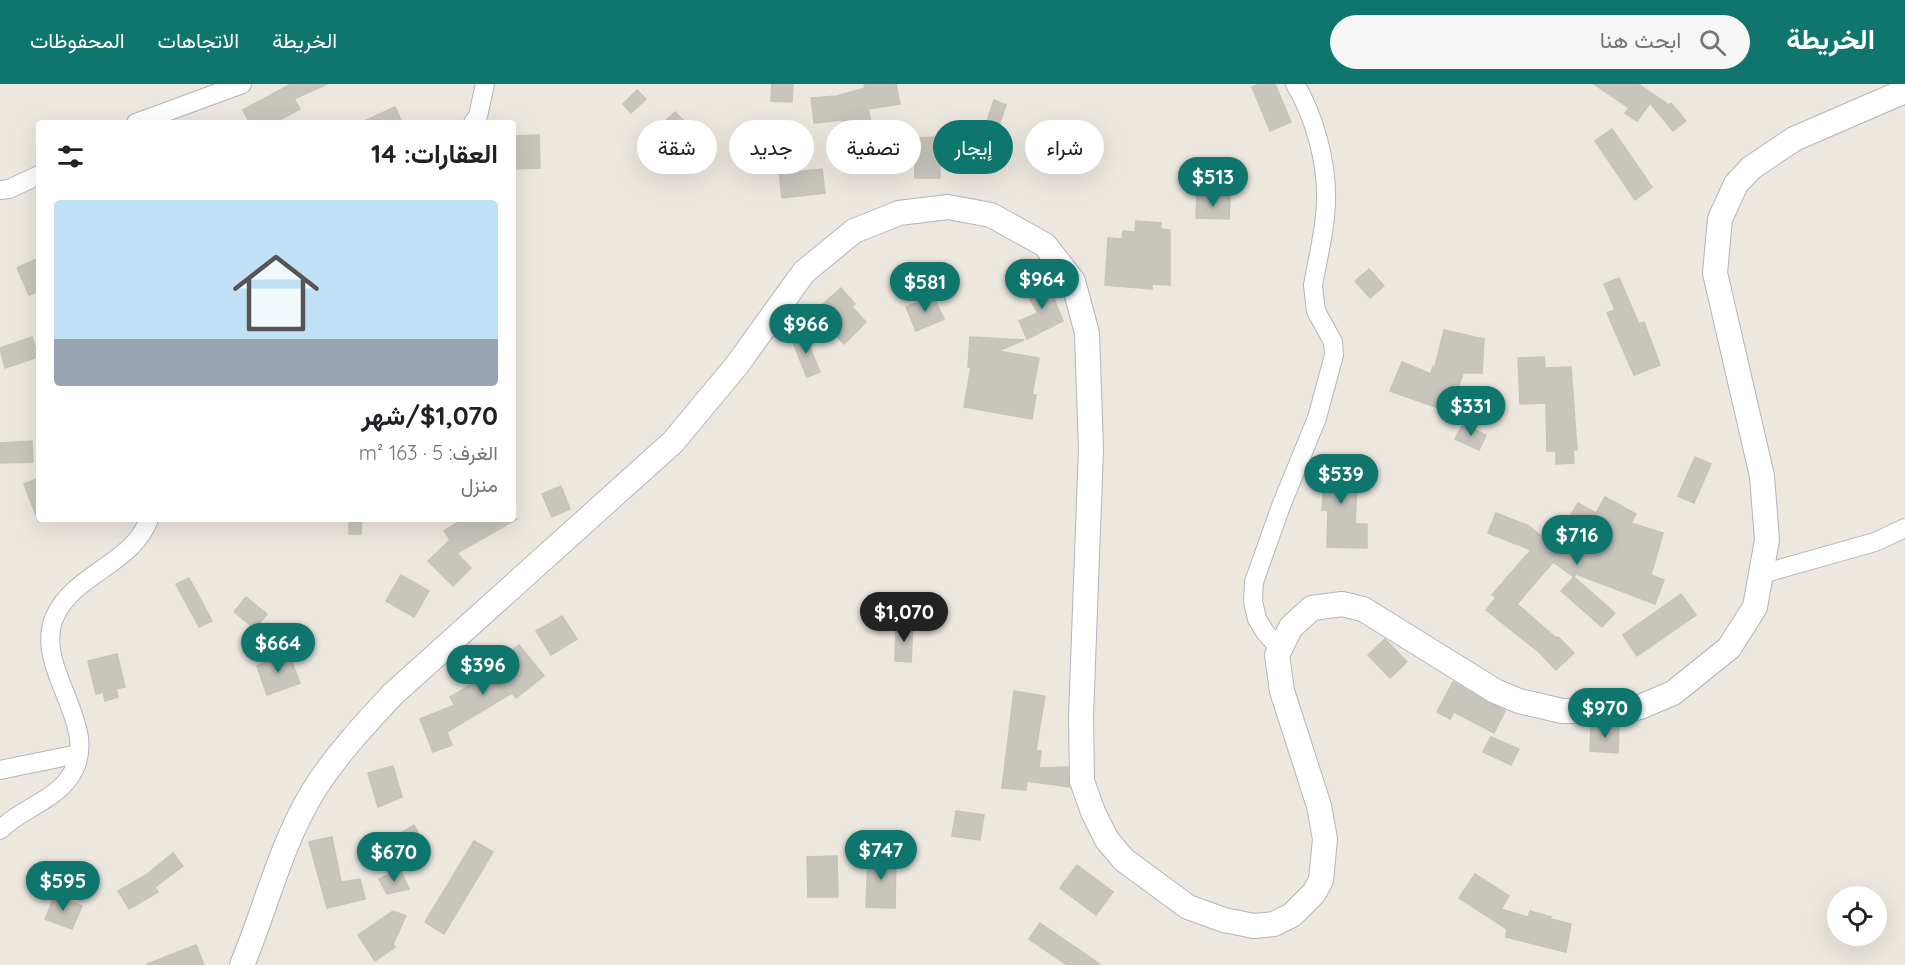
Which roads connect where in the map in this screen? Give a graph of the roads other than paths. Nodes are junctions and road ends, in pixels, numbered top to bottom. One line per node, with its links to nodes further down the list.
1 (242, 84): 5 (street)
2 (485, 84): 6 (street)
3 (1295, 84): 12 (street)
4 (1905, 91): 11 (main road)
5 (144, 120)
6 (475, 120)
7 (36, 176): 8 (street)
8 (0, 190)
9 (148, 522): 13 (street)
10 (1905, 528): 11 (street)
11 (1762, 574): 12 (main road)
12 (1280, 649): 16 (main road)
13 (78, 754): 14 (street); 15 (street)
14 (0, 770)
15 (0, 830)
16 (242, 965)

